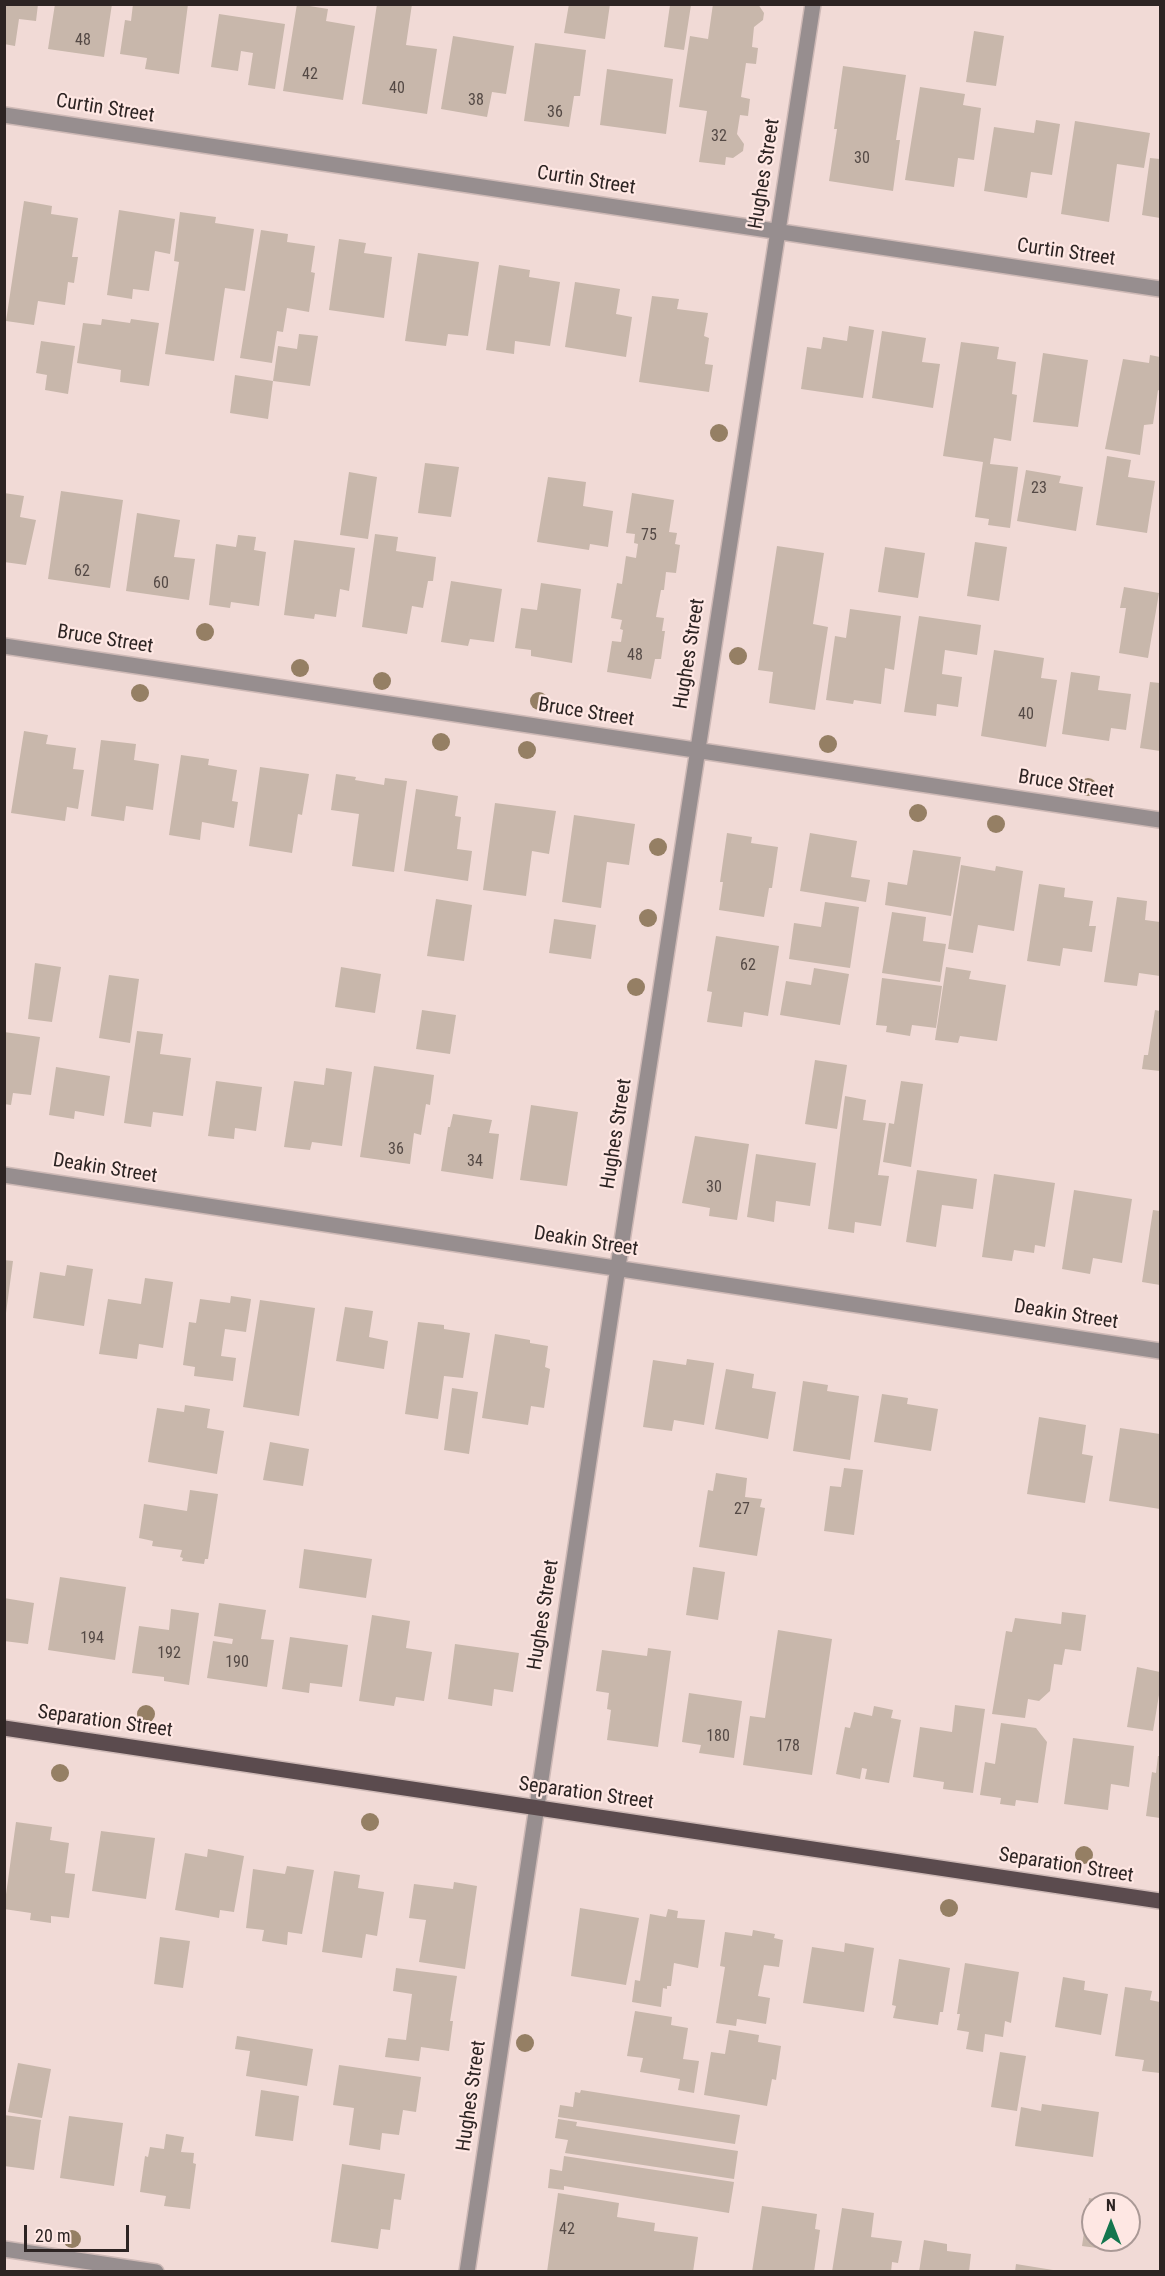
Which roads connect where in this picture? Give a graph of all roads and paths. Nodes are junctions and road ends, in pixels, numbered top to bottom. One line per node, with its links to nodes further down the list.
1 (813, 4): 3 (street, Hughes Street)
2 (4, 115): 3 (street, Curtin Street)
3 (778, 231): 4 (street, Curtin Street); 6 (street, Hughes Street)
4 (1161, 289)
5 (4, 646): 6 (street, Bruce Street)
6 (697, 751): 7 (street, Bruce Street); 9 (street, Hughes Street)
7 (1161, 820)
8 (4, 1175): 9 (street, Deakin Street)
9 (618, 1267): 10 (street, Deakin Street); 12 (street, Hughes Street)
10 (1161, 1351)
11 (4, 1728): 12 (main road, Separation Street)
12 (536, 1808): 13 (main road, Separation Street); 16 (street, Hughes Street)
13 (1161, 1901)
14 (4, 2249): 15 (street)
15 (156, 2271)
16 (467, 2271)

